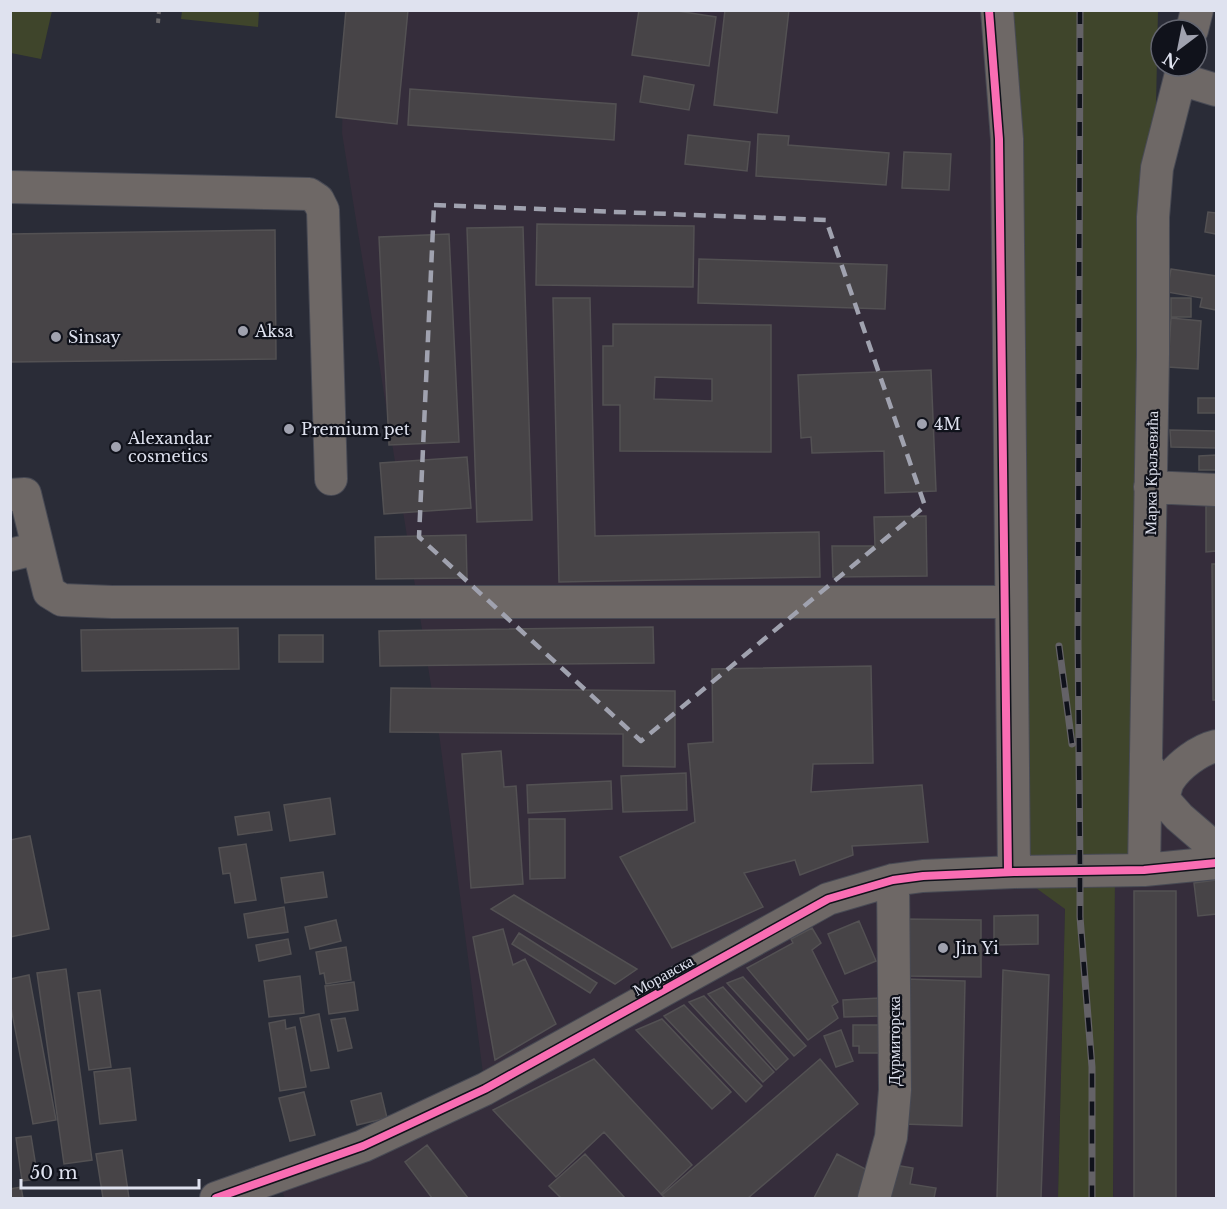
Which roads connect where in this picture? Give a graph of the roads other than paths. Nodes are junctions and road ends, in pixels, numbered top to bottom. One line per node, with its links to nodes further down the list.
1 (997, 10): 11 (street)
2 (1181, 78): 7 (street, Марка Краљевића)
3 (1192, 78): 4 (street, Марка Краљевића)
4 (1216, 90)
5 (10, 187): 6 (street)
6 (331, 479)
7 (1150, 487): 8 (street); 13 (street, Марка Краљевића)
8 (1216, 490)
9 (10, 495): 10 (street)
10 (24, 551): 11 (street)
11 (1011, 602): 18 (street)
12 (1216, 746): 14 (street)
13 (1147, 764): 14 (street); 17 (street, Марка Краљевића)
14 (1163, 799): 15 (street)
15 (1216, 849)
16 (1216, 863): 17 (street, Моравска)
17 (1144, 870): 18 (street, Моравска)
18 (1014, 872): 19 (street, Моравска)
19 (893, 880): 20 (street, Моравска); 22 (street, Дурмиторска)
20 (280, 1188): 21 (street, Моравска)
21 (216, 1198)
22 (874, 1198)

